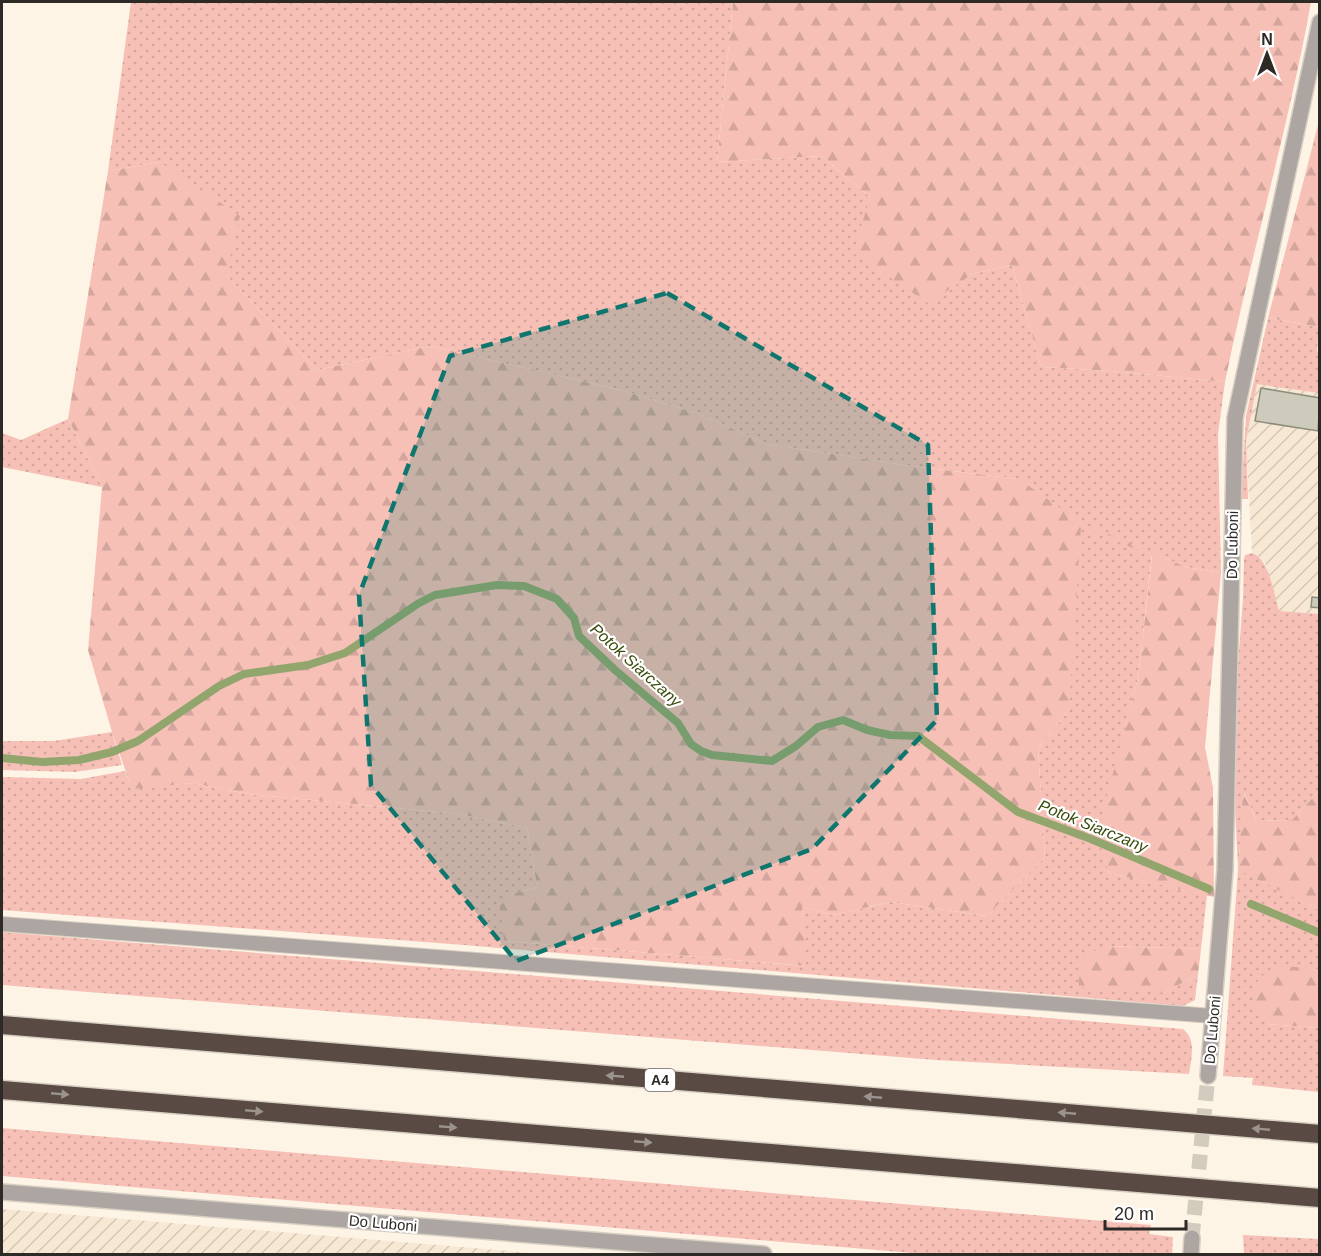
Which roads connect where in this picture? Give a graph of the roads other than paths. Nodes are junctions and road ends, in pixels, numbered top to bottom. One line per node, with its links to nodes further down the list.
1 (1320, 22): 3 (street, Do Luboni)
2 (2, 924): 3 (lane)
3 (1213, 1016): 5 (street, Do Luboni)
4 (2, 1025): 7 (highway, A4, one-way to 4)
5 (1208, 1076)
6 (2, 1090): 9 (highway, one-way to 9)
7 (1320, 1134)
8 (2, 1192): 11 (street, Do Luboni)
9 (1320, 1198)
10 (1192, 1238): 12 (street)
11 (764, 1254)
12 (1191, 1254)

